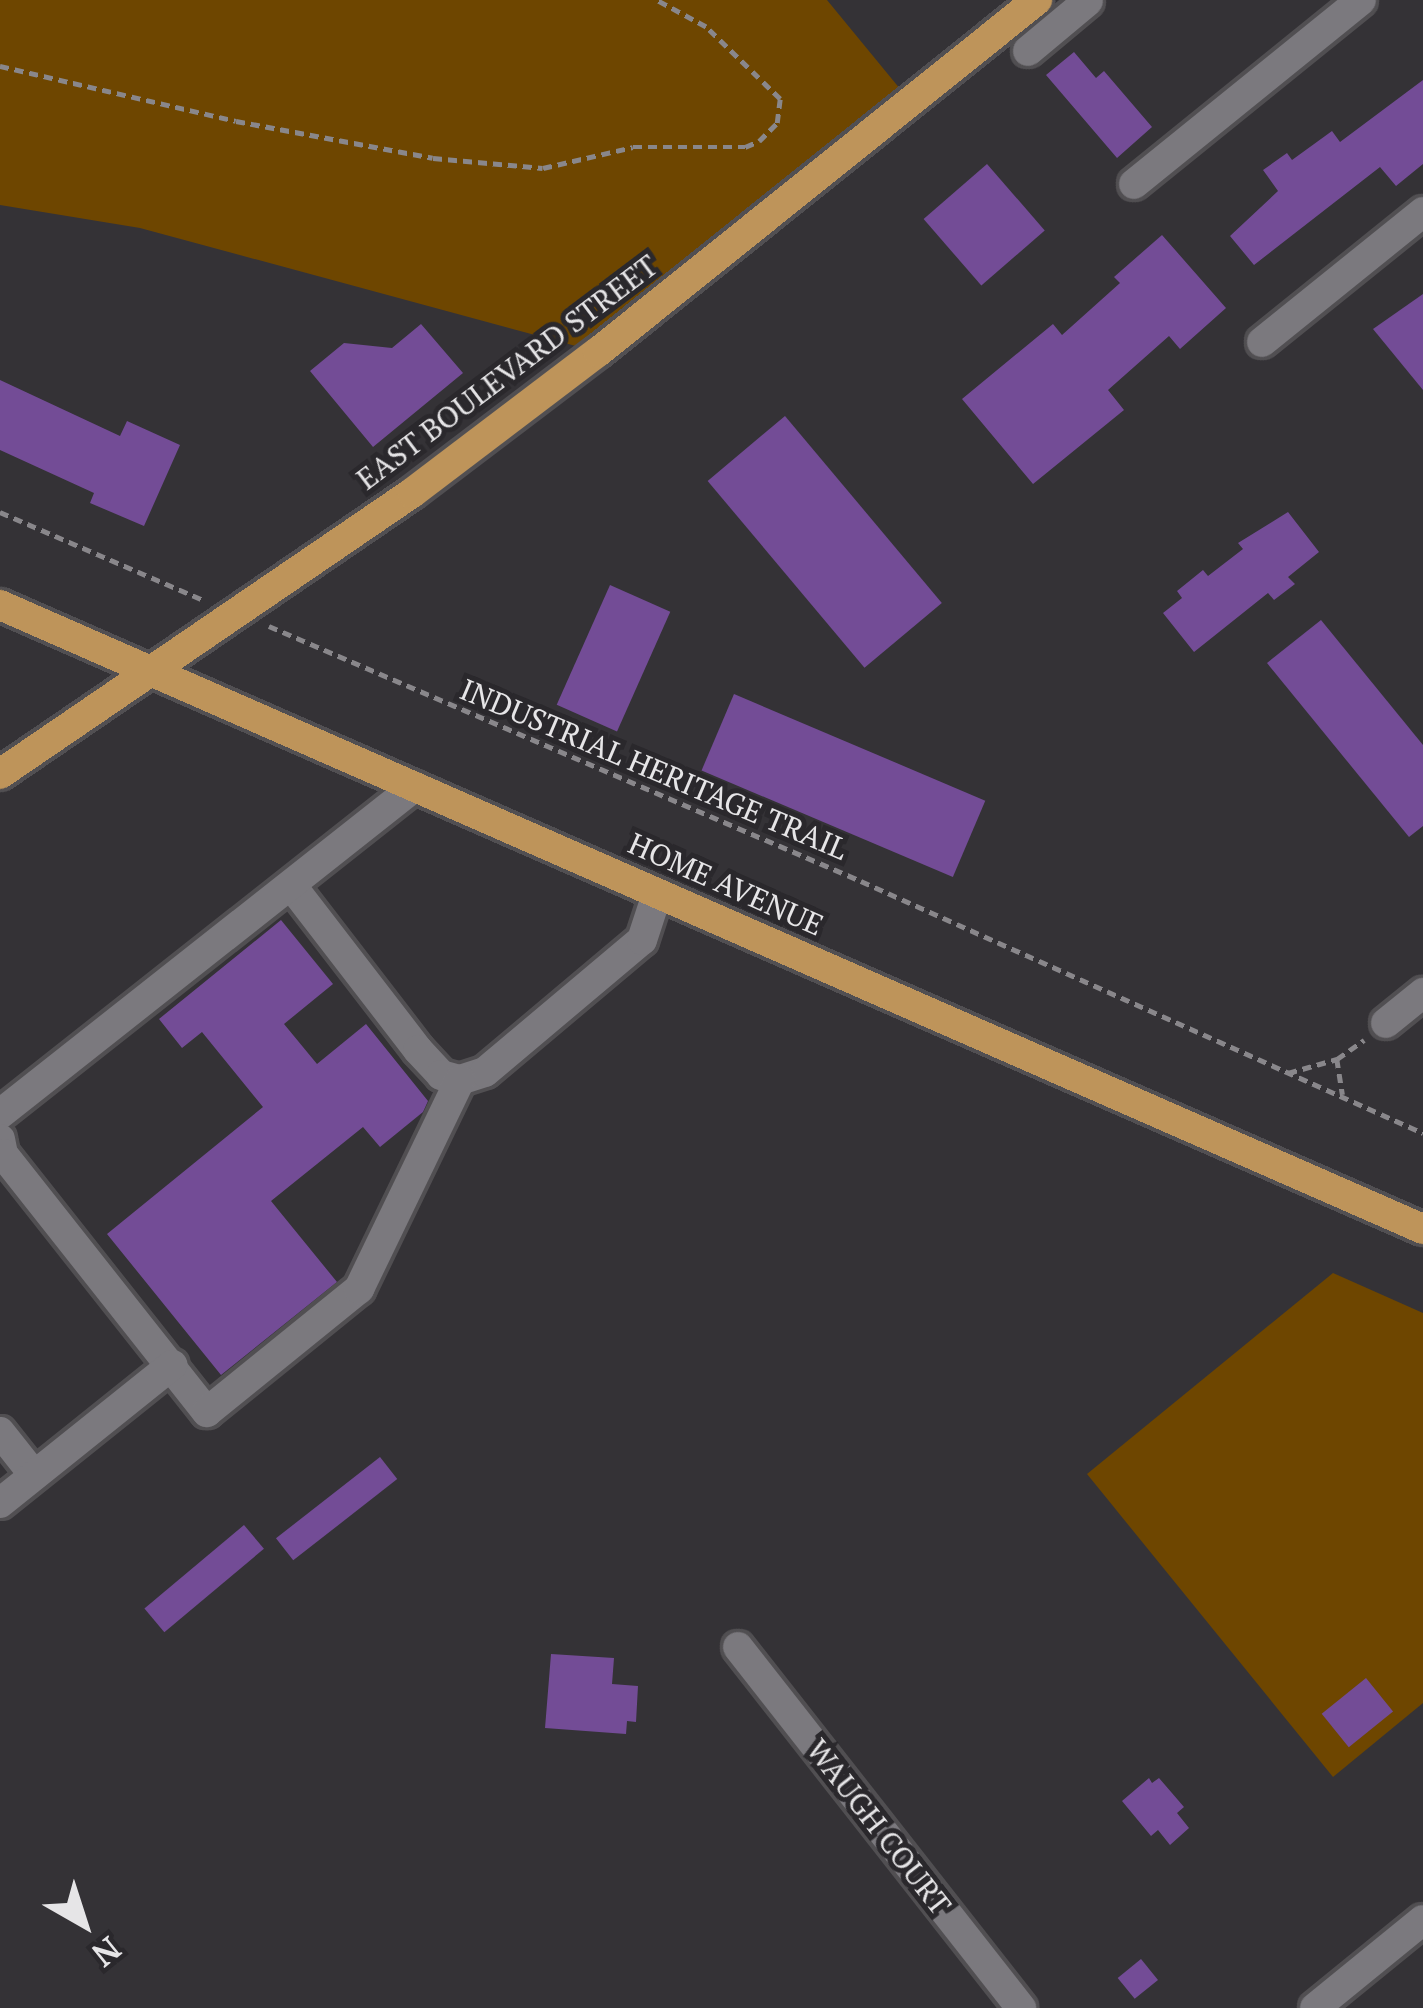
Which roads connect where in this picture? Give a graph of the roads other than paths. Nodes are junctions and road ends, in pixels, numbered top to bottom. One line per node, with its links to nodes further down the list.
1 (1037, 0): 9 (main road, EAST BOULEVARD STREET)
2 (1361, 0): 5 (street)
3 (1088, 2): 4 (street)
4 (1028, 51)
5 (1134, 184)
6 (1423, 212): 7 (street)
7 (1262, 342)
8 (0, 605): 9 (main road, HOME AVENUE)
9 (151, 672): 10 (main road, EAST BOULEVARD STREET); 11 (main road, HOME AVENUE)
10 (0, 774)
11 (414, 787): 12 (street); 13 (main road, HOME AVENUE)
12 (291, 885): 16 (street); 17 (street)
13 (658, 894): 16 (street); 18 (main road, HOME AVENUE)
14 (1423, 993): 15 (street)
15 (1386, 1023)
16 (460, 1080): 19 (street)
17 (2, 1123): 19 (street)
18 (1423, 1229)
19 (172, 1365): 21 (street)
20 (0, 1432): 21 (street)
21 (34, 1475): 22 (street)
22 (0, 1503)
23 (738, 1647): 25 (street, WAUGH COURT)
24 (1423, 1920): 26 (street)
25 (1021, 2008)
26 (1315, 2008)

